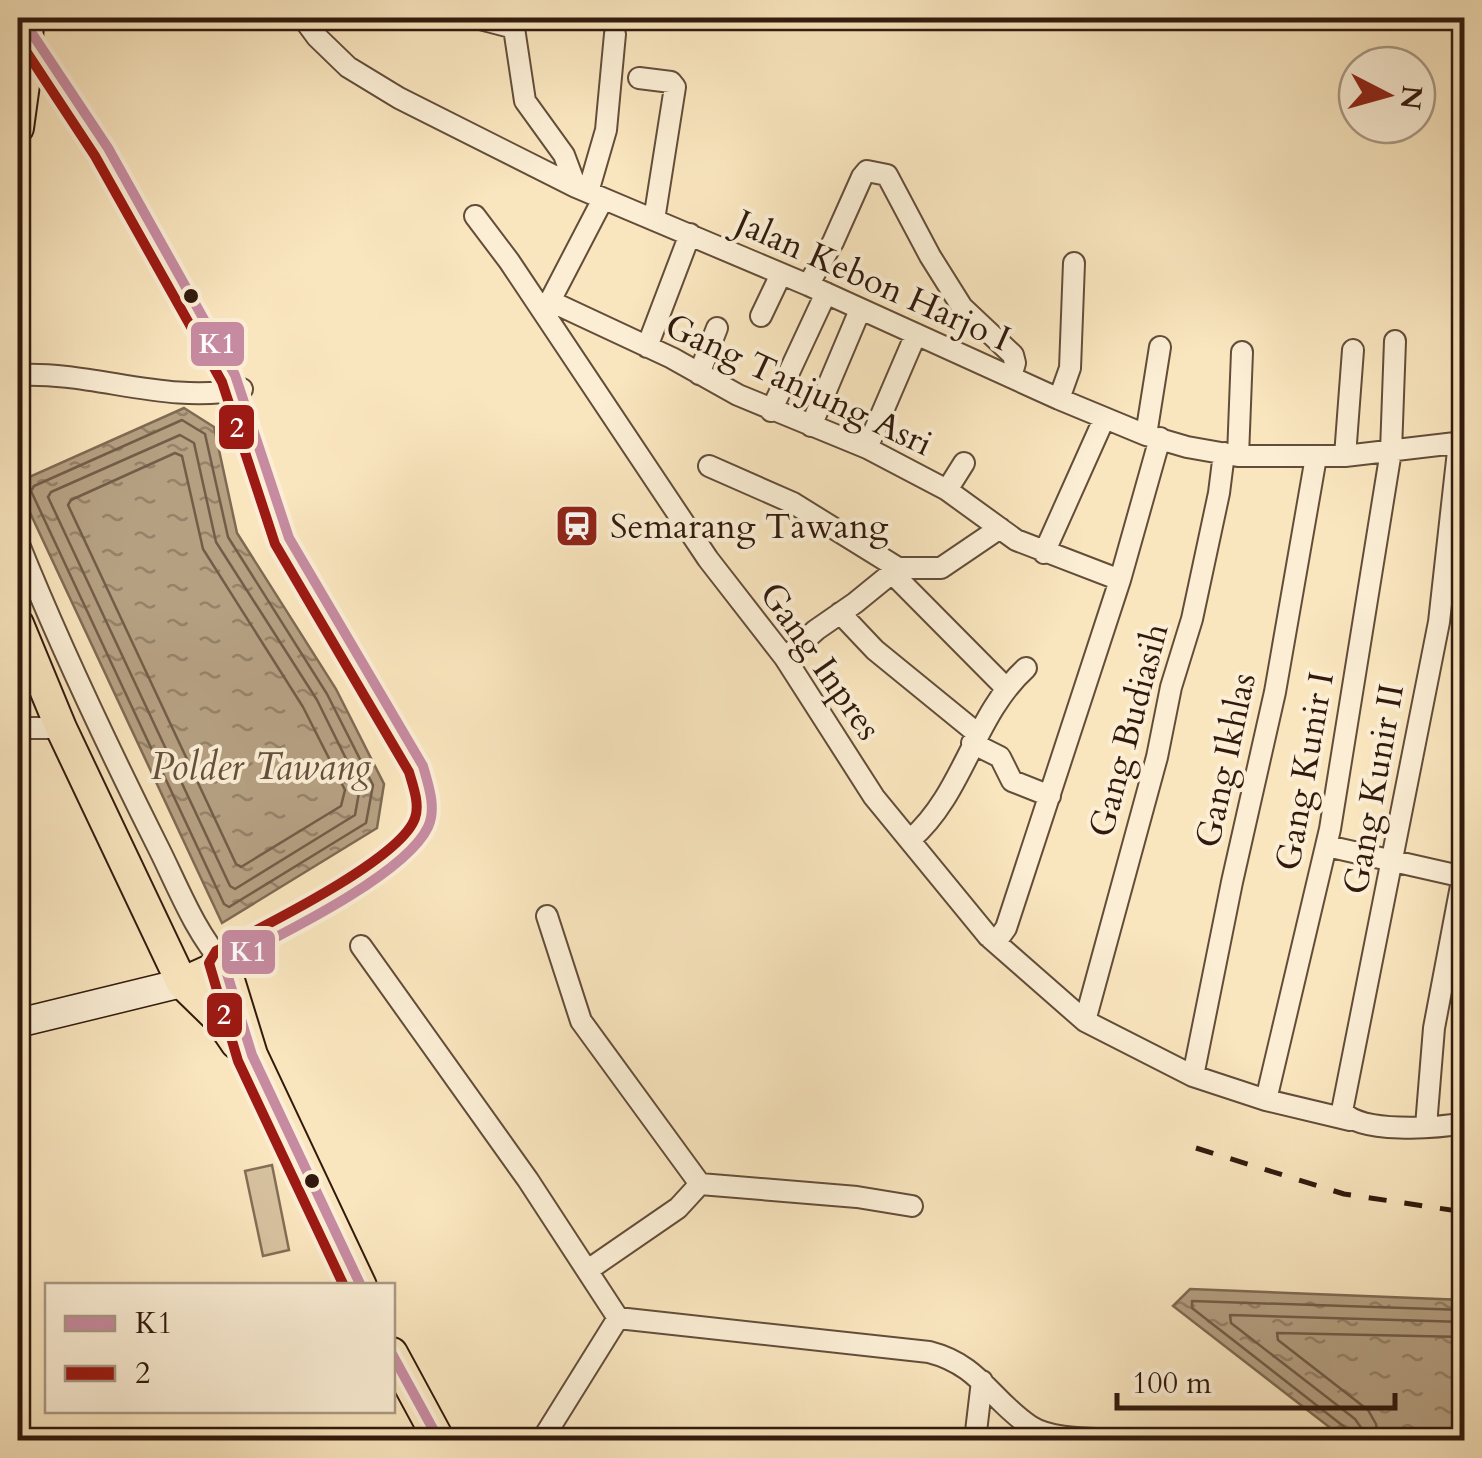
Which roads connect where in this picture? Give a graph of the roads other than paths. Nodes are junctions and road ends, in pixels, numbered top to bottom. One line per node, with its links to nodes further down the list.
1 (303, 18): 8 (street, Jalan Kebon Harjo I)
2 (486, 20): 8 (street)
3 (28, 23): 5 (main road)
4 (615, 34): 8 (street)
5 (22, 71): 7 (main road)
6 (639, 78): 10 (street)
7 (18, 128)
8 (589, 192): 10 (street, Jalan Kebon Harjo I); 15 (street)
9 (475, 216): 15 (street, Gang Inpres)
10 (654, 220): 11 (street, Jalan Kebon Harjo I)
11 (690, 234): 13 (street, Jalan Kebon Harjo I); 21 (street)
12 (1074, 263): 29 (street)
13 (781, 274): 14 (street, Jalan Kebon Harjo I); 17 (street)
14 (817, 289): 16 (street, Jalan Kebon Harjo I); 26 (street); 30 (street)
15 (546, 305): 21 (street, Gang Tanjung Asri); 50 (street, Gang Inpres)
16 (860, 310): 19 (street, Jalan Kebon Harjo I); 32 (street)
17 (760, 316)
18 (717, 328): 25 (street)
19 (916, 334): 26 (street, Jalan Kebon Harjo I); 35 (street)
20 (1394, 340): 36 (street, Gang Kunir I)
21 (647, 347): 25 (street, Gang Tanjung Asri)
22 (1160, 348): 33 (street)
23 (1353, 350): 38 (street)
24 (1242, 352): 37 (street, Gang Budiasih)
25 (700, 374): 30 (street, Gang Tanjung Asri)
26 (1011, 377): 29 (street, Jalan Kebon Harjo I)
27 (19, 379): 28 (street)
28 (242, 388)
29 (1059, 400): 31 (street, Jalan Kebon Harjo I)
30 (771, 410): 32 (street, Gang Tanjung Asri)
31 (1104, 419): 33 (street, Jalan Kebon Harjo I); 45 (street)
32 (811, 426): 35 (street, Gang Tanjung Asri)
33 (1153, 437): 37 (street, Jalan Kebon Harjo I); 47 (street)
34 (1461, 442): 36 (street, Jalan Kebon Harjo I); 59 (street, Gang Kunir II)
35 (867, 448): 42 (street, Gang Tanjung Asri)
36 (1391, 451): 38 (street, Jalan Kebon Harjo I); 58 (street, Gang Kunir I)
37 (1231, 455): 39 (street, Jalan Kebon Harjo I); 65 (street, Gang Budiasih)
38 (1345, 456): 39 (street, Jalan Kebon Harjo I)
39 (1316, 457): 68 (street, Gang Ikhlas)
40 (964, 463): 42 (street)
41 (709, 466): 46 (street)
42 (947, 490): 43 (street, Gang Tanjung Asri)
43 (1000, 528): 45 (street, Gang Tanjung Asri); 46 (street)
44 (18, 542): 64 (street)
45 (1044, 553): 47 (street, Gang Tanjung Asri)
46 (895, 571): 48 (street); 52 (street)
47 (1120, 580): 56 (street)
48 (840, 613): 50 (street); 55 (street)
49 (18, 624): 54 (main road)
50 (786, 658): 57 (street, Gang Inpres)
51 (1026, 668): 52 (street)
52 (1006, 687): 55 (street)
53 (18, 728): 54 (street)
54 (60, 728): 64 (main road)
55 (975, 738): 56 (street); 57 (street)
56 (1050, 796): 62 (street)
57 (911, 838): 62 (street, Gang Inpres)
58 (1326, 846): 59 (street); 69 (street, Gang Kunir I)
59 (1394, 862): 60 (street); 70 (street, Gang Kunir II)
60 (1464, 875): 72 (street)
61 (547, 916): 73 (street)
62 (988, 936): 65 (street, Gang Inpres)
63 (361, 946): 75 (street)
64 (204, 974): 66 (main road); 67 (main road); 67 (main road)
65 (1084, 1021): 68 (street, Gang Inpres)
66 (18, 1022)
67 (252, 1055): 76 (main road)
68 (1193, 1076): 69 (street, Gang Inpres)
69 (1266, 1100): 70 (street, Gang Inpres)
70 (1350, 1120): 72 (street)
71 (1464, 1123): 72 (street)
72 (1426, 1126)
73 (700, 1184): 74 (street); 75 (street)
74 (912, 1206)
75 (588, 1270): 77 (street)
76 (360, 1283)
77 (618, 1318): 79 (street); 83 (street)
78 (395, 1359): 80 (main road)
79 (982, 1381): 84 (street); 85 (street)
80 (413, 1396): 81 (main road); 82 (main road)
81 (420, 1440)
82 (439, 1440)
83 (542, 1440)
84 (975, 1440)
85 (1123, 1440)

